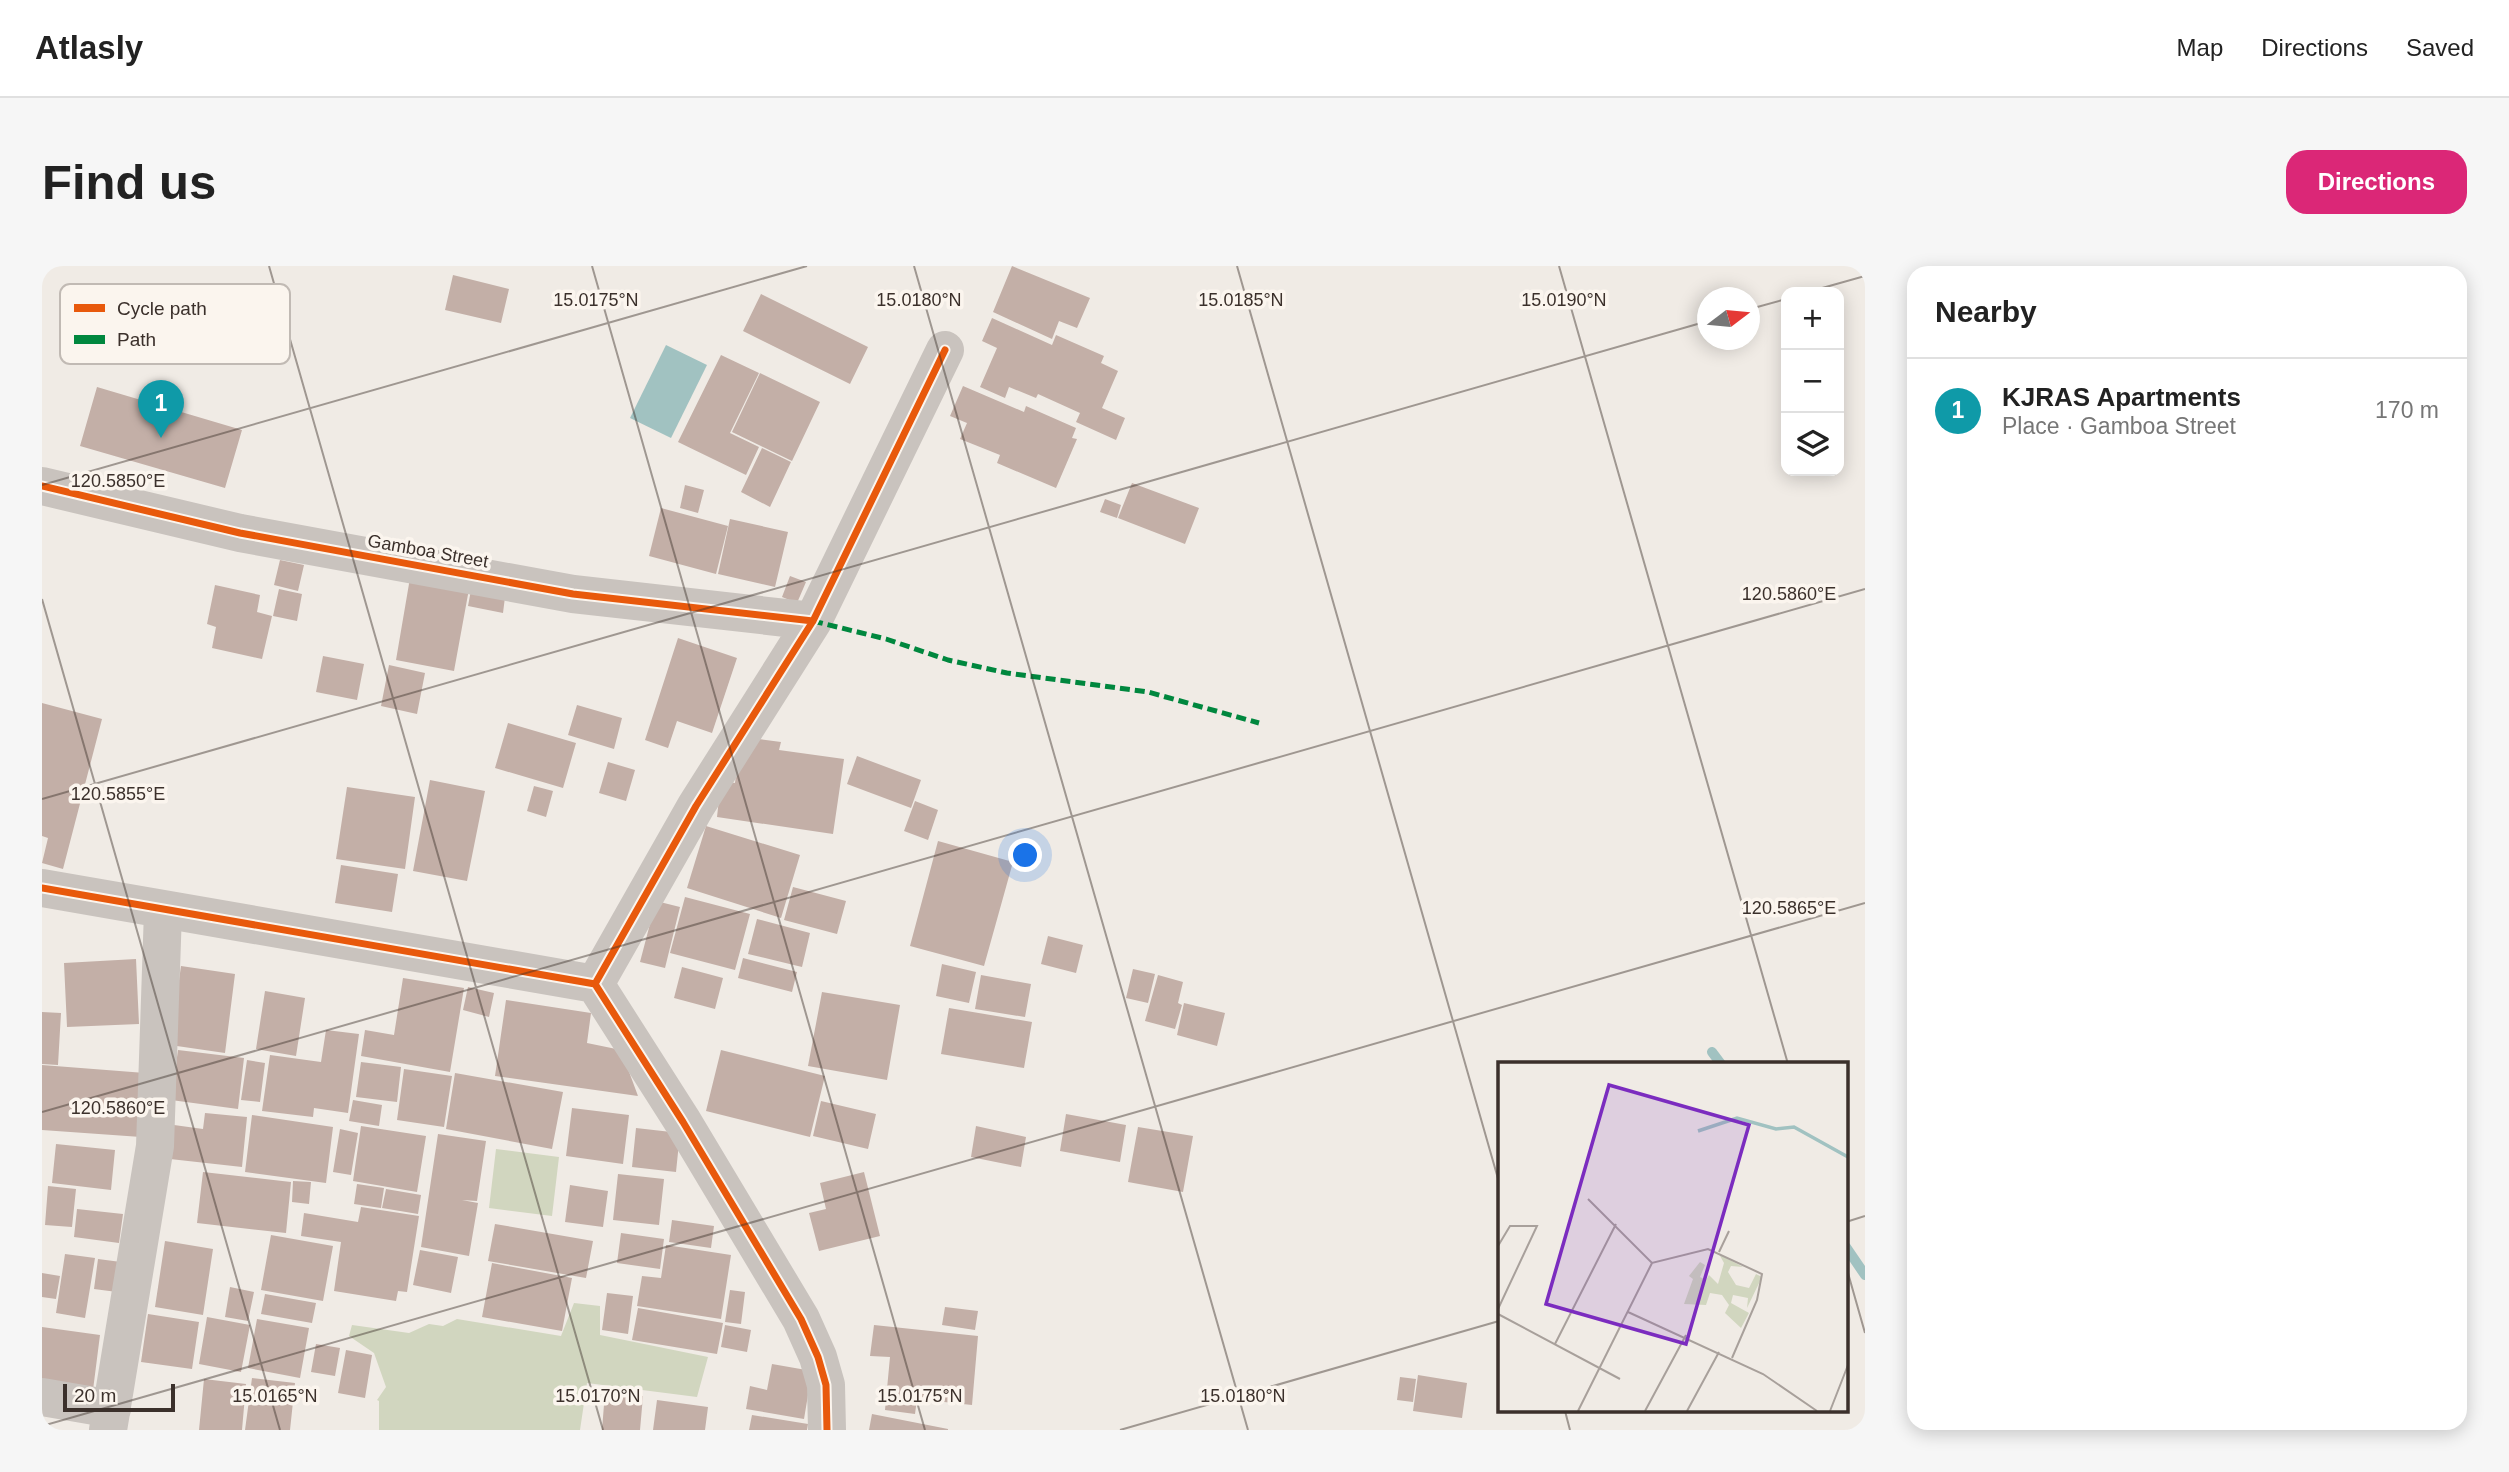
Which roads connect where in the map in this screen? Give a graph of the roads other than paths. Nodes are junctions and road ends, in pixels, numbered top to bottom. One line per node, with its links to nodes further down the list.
1 (945, 350): 3 (street)
2 (42, 486): 3 (street, Gamboa Street)
3 (813, 621): 6 (street)
4 (42, 888): 5 (street)
5 (163, 911): 6 (street); 8 (street)
6 (595, 984): 9 (street)
7 (42, 1397): 8 (street)
8 (110, 1420)
9 (827, 1430)

